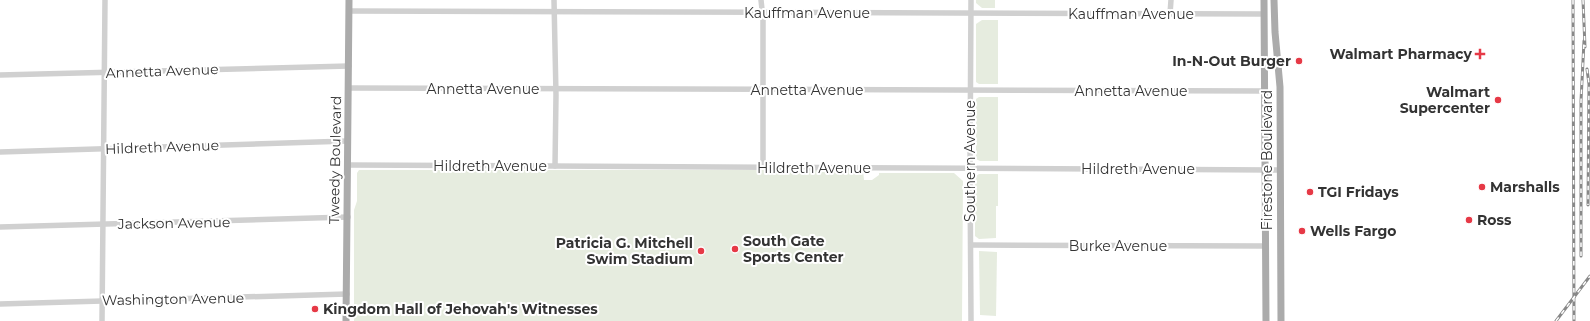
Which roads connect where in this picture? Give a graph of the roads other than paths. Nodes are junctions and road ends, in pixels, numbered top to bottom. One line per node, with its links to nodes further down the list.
1 (105, 0): 16 (street)
2 (349, 0): 9 (main road, Tweedy Boulevard)
3 (554, 0): 10 (street)
4 (761, 0): 11 (street)
5 (971, 0): 12 (street, Southern Avenue)
6 (1170, 0): 13 (street)
7 (1264, 0): 14 (main road, Firestone Boulevard)
8 (1274, 0): 31 (main road, Firestone Boulevard)
9 (349, 11): 10 (street, Kauffman Avenue); 15 (main road, Tweedy Boulevard)
10 (554, 12): 11 (street, Kauffman Avenue); 19 (street)
11 (762, 12): 12 (street, Kauffman Avenue); 20 (street)
12 (971, 14): 13 (street, Kauffman Avenue); 21 (street, Southern Avenue)
13 (1170, 14): 14 (street, Kauffman Avenue)
14 (1264, 14): 22 (main road, Firestone Boulevard)
15 (349, 66): 16 (street, Annetta Avenue); 18 (main road, Tweedy Boulevard)
16 (104, 73): 17 (street, Annetta Avenue); 24 (street)
17 (0, 75)
18 (349, 88): 19 (street, Annetta Avenue); 23 (main road, Tweedy Boulevard)
19 (555, 89): 20 (street, Annetta Avenue); 27 (street)
20 (763, 90): 21 (street, Annetta Avenue); 28 (street)
21 (970, 90): 22 (street, Annetta Avenue); 29 (street, Southern Avenue)
22 (1265, 91): 30 (main road, Firestone Boulevard)
23 (348, 141): 24 (street, Hildreth Avenue); 26 (main road, Tweedy Boulevard)
24 (104, 149): 25 (street, Hildreth Avenue); 33 (street)
25 (0, 152)
26 (348, 165): 27 (street, Hildreth Avenue); 32 (main road, Tweedy Boulevard)
27 (555, 166): 28 (street, Hildreth Avenue)
28 (763, 167): 29 (street, Hildreth Avenue)
29 (970, 168): 30 (street, Hildreth Avenue); 35 (street, Southern Avenue)
30 (1265, 170): 31 (street, Hildreth Avenue); 36 (main road, Firestone Boulevard)
31 (1280, 170): 44 (main road, Firestone Boulevard)
32 (348, 217): 33 (street, Jackson Avenue); 37 (main road, Tweedy Boulevard)
33 (103, 224): 34 (street, Jackson Avenue); 38 (street)
34 (0, 227)
35 (971, 245): 36 (street, Burke Avenue); 42 (street, Southern Avenue)
36 (1266, 246): 43 (main road, Firestone Boulevard)
37 (347, 294): 38 (street, Washington Avenue); 41 (main road, Tweedy Boulevard)
38 (102, 301): 39 (street, Washington Avenue); 40 (street)
39 (0, 304)
40 (102, 321)
41 (346, 321)
42 (971, 321)
43 (1266, 321)
44 (1281, 321)

